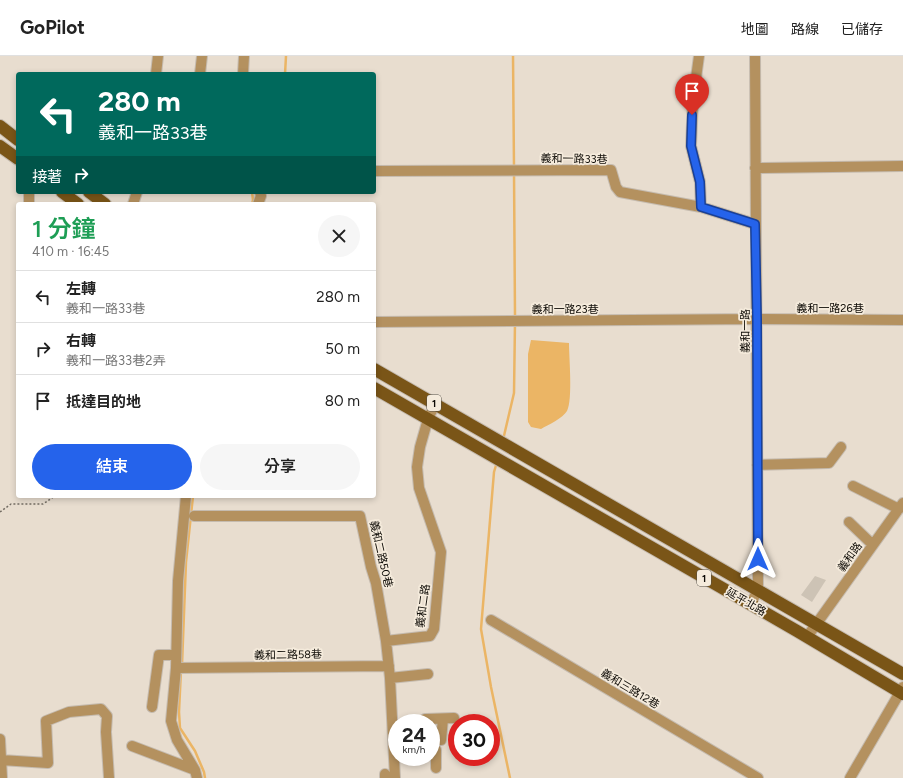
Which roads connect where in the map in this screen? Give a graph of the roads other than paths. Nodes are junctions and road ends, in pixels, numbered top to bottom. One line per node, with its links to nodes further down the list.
1 (158, 56): 6 (street)
2 (202, 56): 7 (street)
3 (244, 56): 8 (street)
4 (699, 56): 20 (street)
5 (754, 56): 14 (street, 義和一路)
6 (156, 72)
7 (200, 72)
8 (243, 72)
9 (0, 126): 10 (main road)
10 (16, 138)
11 (0, 146): 12 (main road)
12 (16, 158)
13 (903, 166): 14 (street)
14 (755, 168): 21 (street, 義和一路)
15 (376, 171): 20 (street, 義和一路33巷)
16 (65, 194): 18 (main road)
17 (92, 194): 19 (main road)
18 (75, 202)
19 (102, 202)
20 (701, 207): 21 (street, 義和一路33巷)
21 (755, 224): 22 (street, 義和一路)
22 (757, 319): 23 (street, 義和一路26巷); 24 (street, 義和一路23巷); 30 (street, 義和一路)
23 (903, 320)
24 (376, 322)
25 (376, 370): 27 (main road, 1)
26 (376, 389): 28 (main road, 1)
27 (435, 404): 28 (street, 義和二路); 37 (main road, 延平北路 / 1)
28 (428, 419): 38 (main road, 延平北路 / 1); 42 (street, 義和二路)
29 (841, 447): 30 (street)
30 (757, 465): 37 (street, 義和一路)
31 (854, 486): 33 (street)
32 (186, 498): 43 (street)
33 (901, 506): 36 (street, 義和路)
34 (194, 516): 42 (street, 義和二路50巷)
35 (849, 522): 36 (street)
36 (873, 545): 40 (street, 義和路)
37 (758, 590): 38 (street, 義和一路); 40 (main road, 延平北路 / 1)
38 (750, 605): 41 (main road, 延平北路 / 1)
39 (491, 620): 63 (street, 義和三路12巷)
40 (816, 624): 41 (street, 義和路); 47 (main road, 延平北路 / 1)
41 (807, 637): 49 (main road, 延平北路 / 1)
42 (386, 641): 44 (street)
43 (176, 655): 45 (street); 50 (street)
44 (389, 666): 45 (street, 義和二路58巷); 48 (street)
45 (180, 668): 59 (street)
46 (428, 674): 48 (street)
47 (903, 674)
48 (390, 678): 51 (street)
49 (902, 691): 64 (street)
50 (152, 707)
51 (393, 714)
52 (443, 719): 53 (street); 55 (street)
53 (448, 719)
54 (0, 739): 57 (street)
55 (440, 740)
56 (132, 746): 59 (street)
57 (1, 760): 61 (street); 62 (street)
58 (391, 766): 60 (street)
59 (196, 774)
60 (388, 777)
61 (2, 778)
62 (109, 778)
63 (758, 778)
64 (850, 778)

